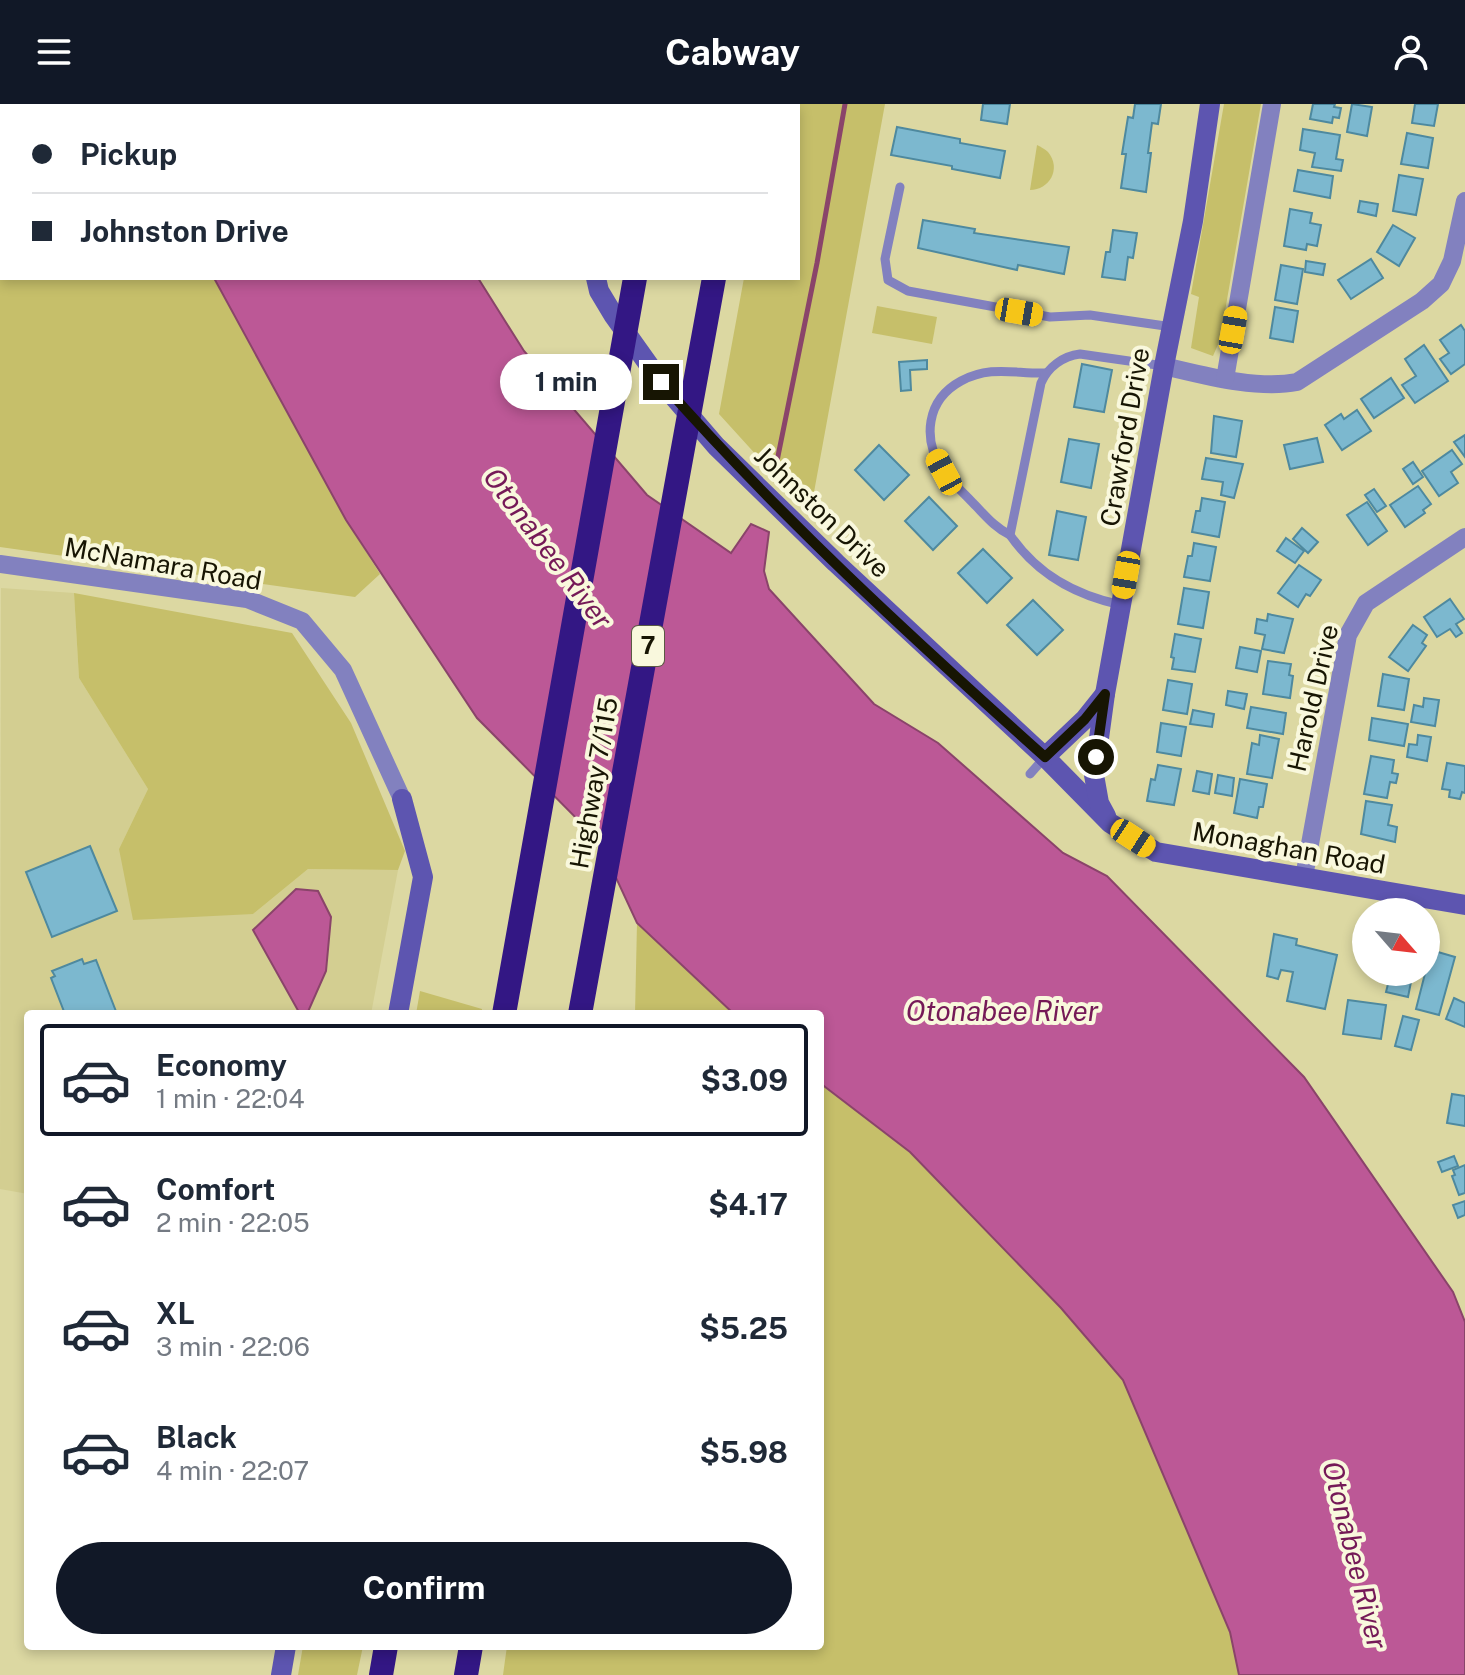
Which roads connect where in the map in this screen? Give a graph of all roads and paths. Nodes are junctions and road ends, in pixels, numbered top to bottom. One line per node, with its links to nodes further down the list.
1 (1210, 104): 8 (street, Crawford Drive)
2 (1272, 104): 11 (street)
3 (900, 187): 8 (lane)
4 (1465, 201): 11 (street)
5 (596, 280): 17 (street, Johnston Drive)
6 (635, 280): 24 (highway, Highway 7/115, bridge)
7 (714, 280): 25 (highway, Highway 7/115 / 7, bridge)
8 (1172, 327): 9 (street, Crawford Drive)
9 (1164, 366): 10 (lane); 11 (street); 15 (street, Crawford Drive)
10 (1046, 373): 12 (lane); 12 (lane)
11 (1225, 379)
12 (1010, 535): 15 (lane)
13 (1465, 537): 21 (street, Harold Drive)
14 (0, 564): 19 (street, McNamara Road)
15 (1121, 605): 16 (street, Crawford Drive)
16 (1105, 694): 17 (street); 20 (street, Crawford Drive)
17 (1045, 757): 18 (lane); 20 (street, Monaghan Road)
18 (1030, 774)
19 (402, 799): 23 (street)
20 (1110, 823): 21 (street, Monaghan Road)
21 (1304, 877): 22 (street, Monaghan Road)
22 (1465, 905)
23 (399, 1010)
24 (505, 1010)
25 (581, 1010)
26 (285, 1650): 29 (street)
27 (385, 1650): 30 (highway)
28 (470, 1650): 31 (highway)
29 (281, 1675)
30 (381, 1675)
31 (466, 1675)

